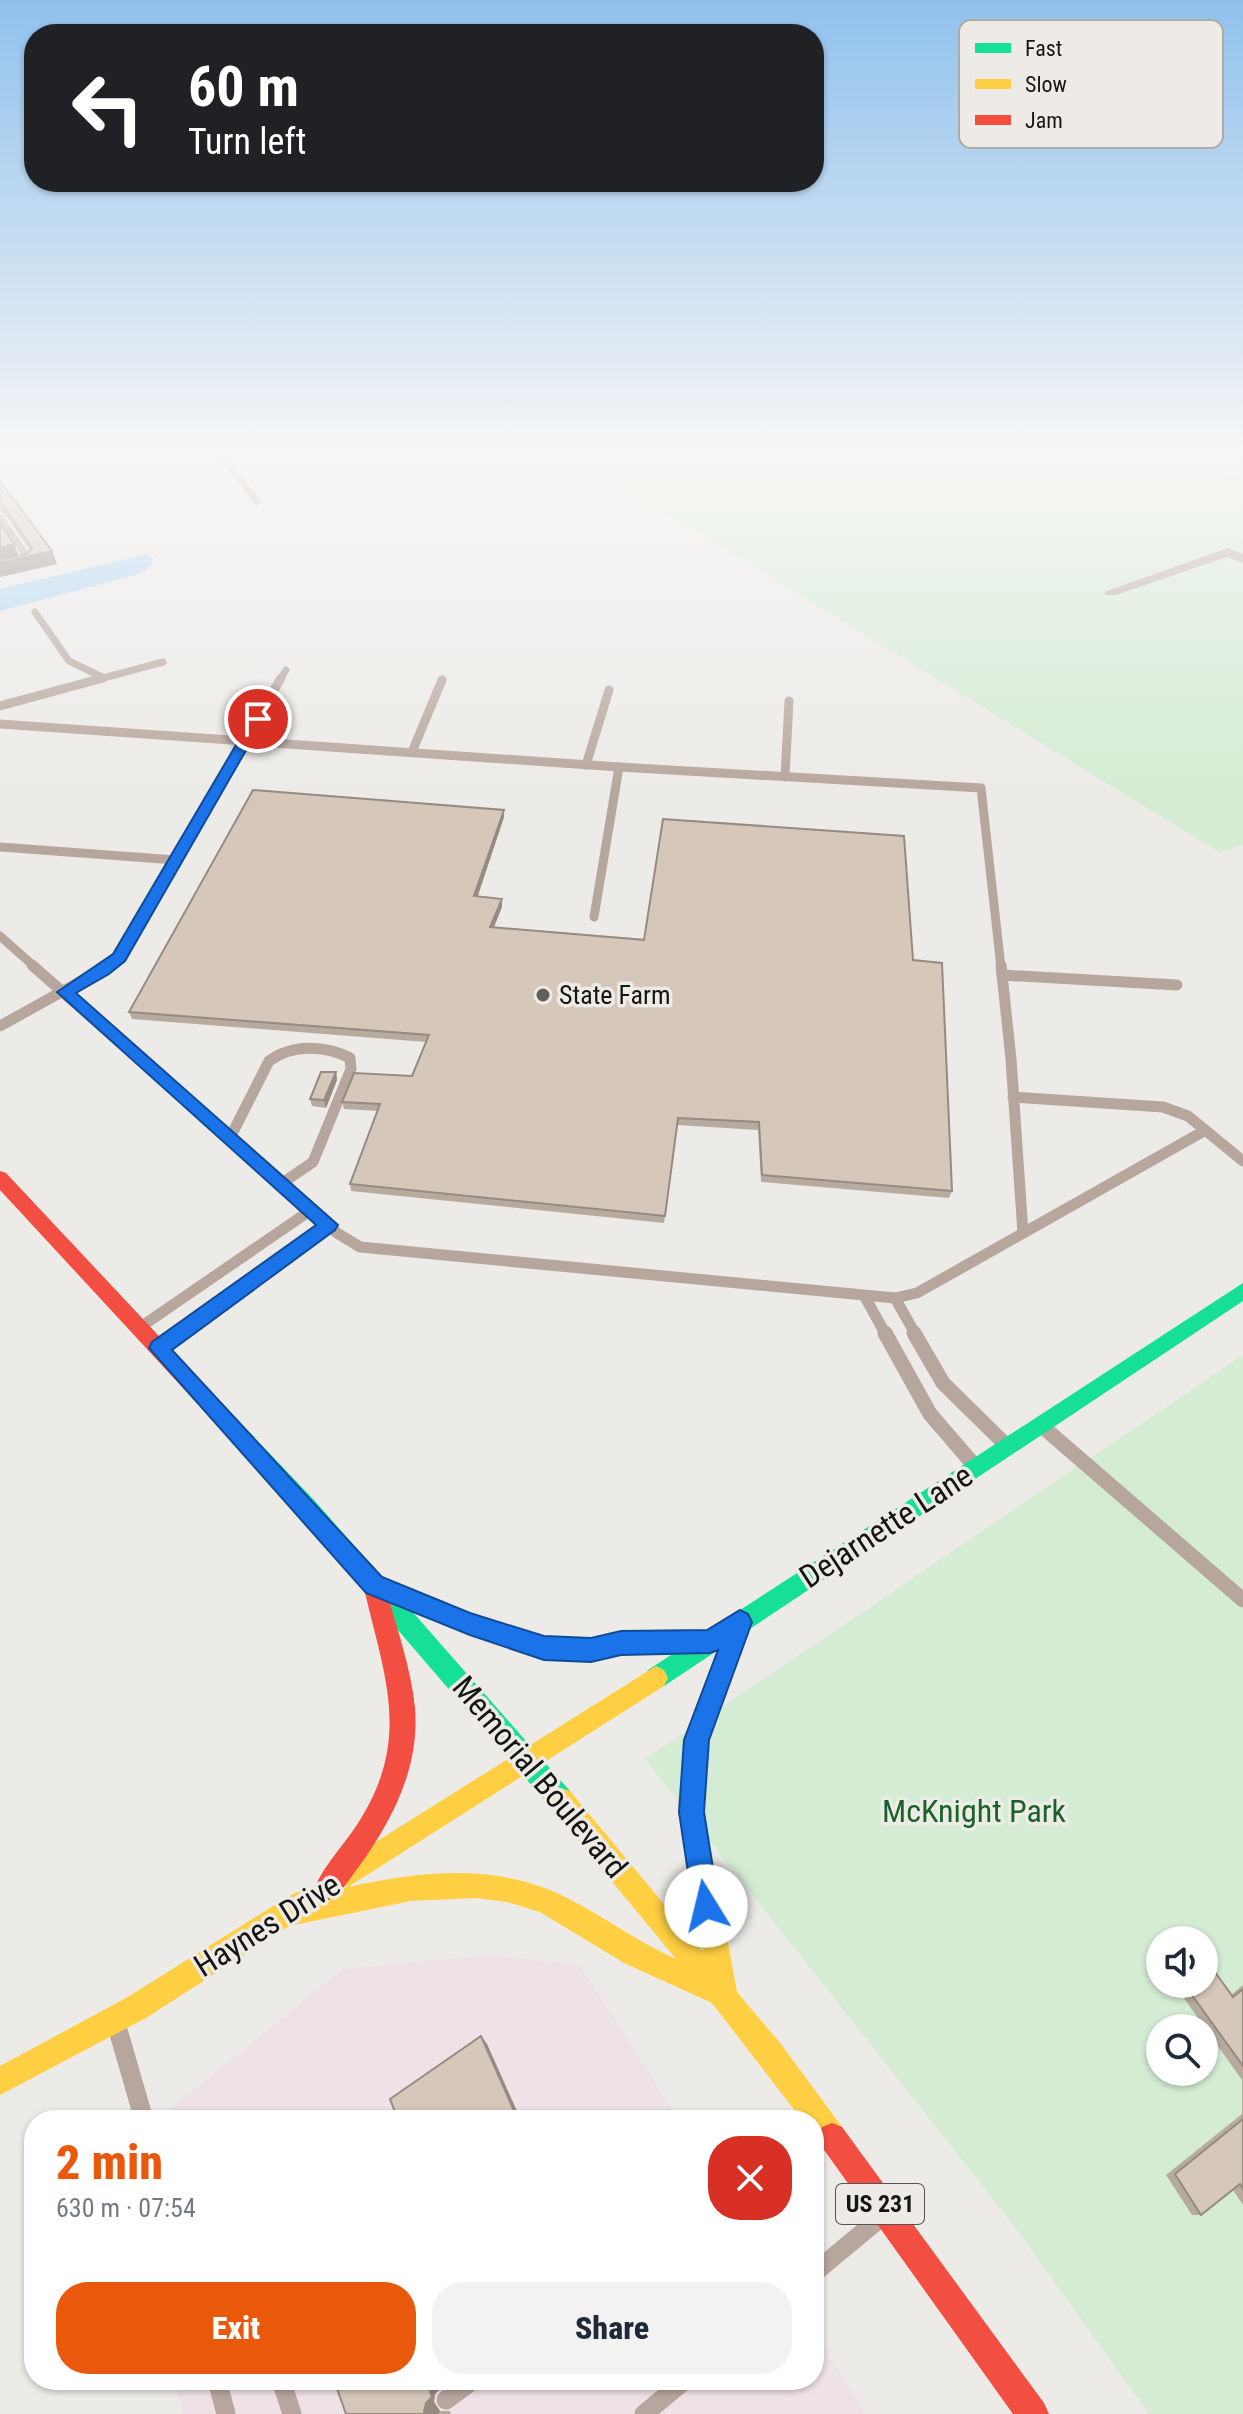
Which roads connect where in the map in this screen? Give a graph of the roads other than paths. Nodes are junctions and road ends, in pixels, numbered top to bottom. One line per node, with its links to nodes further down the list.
1 (1179, 569): 2 (street)
2 (1111, 592)
3 (35, 612): 6 (lane)
4 (163, 662): 6 (lane)
5 (286, 670): 12 (lane)
6 (104, 678): 10 (lane)
7 (442, 680): 13 (lane)
8 (609, 690): 14 (lane)
9 (789, 701): 16 (lane)
10 (0, 706)
11 (0, 724): 12 (lane)
12 (246, 739): 13 (lane); 18 (lane)
13 (412, 752): 14 (lane)
14 (586, 765): 15 (lane)
15 (619, 767): 16 (lane); 19 (lane)
16 (785, 777): 21 (lane)
17 (0, 847): 18 (lane)
18 (176, 860): 23 (lane)
19 (594, 917)
20 (0, 936): 23 (lane)
21 (1002, 975): 22 (lane); 25 (lane)
22 (1177, 985)
23 (65, 992): 24 (lane); 27 (lane)
24 (0, 1026)
25 (1013, 1097): 26 (lane); 33 (lane)
26 (1204, 1131): 28 (lane); 33 (lane)
27 (230, 1138): 30 (lane); 30 (lane)
28 (1243, 1161)
29 (0, 1178): 37 (main road, Memorial Boulevard / US 231)
30 (281, 1184): 31 (lane)
31 (311, 1210): 32 (lane); 37 (lane)
32 (329, 1225): 35 (lane); 38 (lane)
33 (1023, 1233): 36 (lane)
34 (1243, 1291): 39 (main road, Dejarnette Lane)
35 (865, 1297): 36 (lane); 41 (lane)
36 (895, 1298): 40 (lane)
37 (139, 1328): 38 (main road, Memorial Boulevard / US 231)
38 (159, 1348): 42 (main road, Memorial Boulevard / US 231)
39 (1040, 1425): 40 (main road, Dejarnette Lane); 43 (lane)
40 (1007, 1447): 41 (main road, Dejarnette Lane)
41 (976, 1467): 44 (main road, Dejarnette Lane)
42 (374, 1585): 45 (main road); 46 (main road, Memorial Boulevard / US 231); 47 (main road)
43 (1243, 1600)
44 (740, 1622): 45 (main road, Dejarnette Lane); 49 (main road)
45 (710, 1642): 46 (main road, Dejarnette Lane)
46 (529, 1761): 47 (main road, Haynes Drive); 49 (main road, Memorial Boulevard / US 231)
47 (328, 1887): 48 (main road, Haynes Drive)
48 (285, 1914): 49 (main road); 50 (main road, Haynes Drive)
49 (724, 1996): 53 (main road, Memorial Boulevard / US 231)
50 (115, 2019): 51 (main road, Haynes Drive); 52 (lane)
51 (0, 2081)
52 (141, 2110)
53 (812, 2110)
54 (824, 2127): 55 (main road, Memorial Boulevard / US 231)
55 (886, 2213): 56 (lane); 65 (main road, Memorial Boulevard / US 231)
56 (824, 2265)
57 (220, 2390): 62 (lane)
58 (284, 2390): 63 (lane)
59 (460, 2390): 61 (lane)
60 (673, 2390): 64 (lane)
61 (446, 2400)
62 (226, 2414)
63 (292, 2414)
64 (644, 2414)
65 (1033, 2414)

